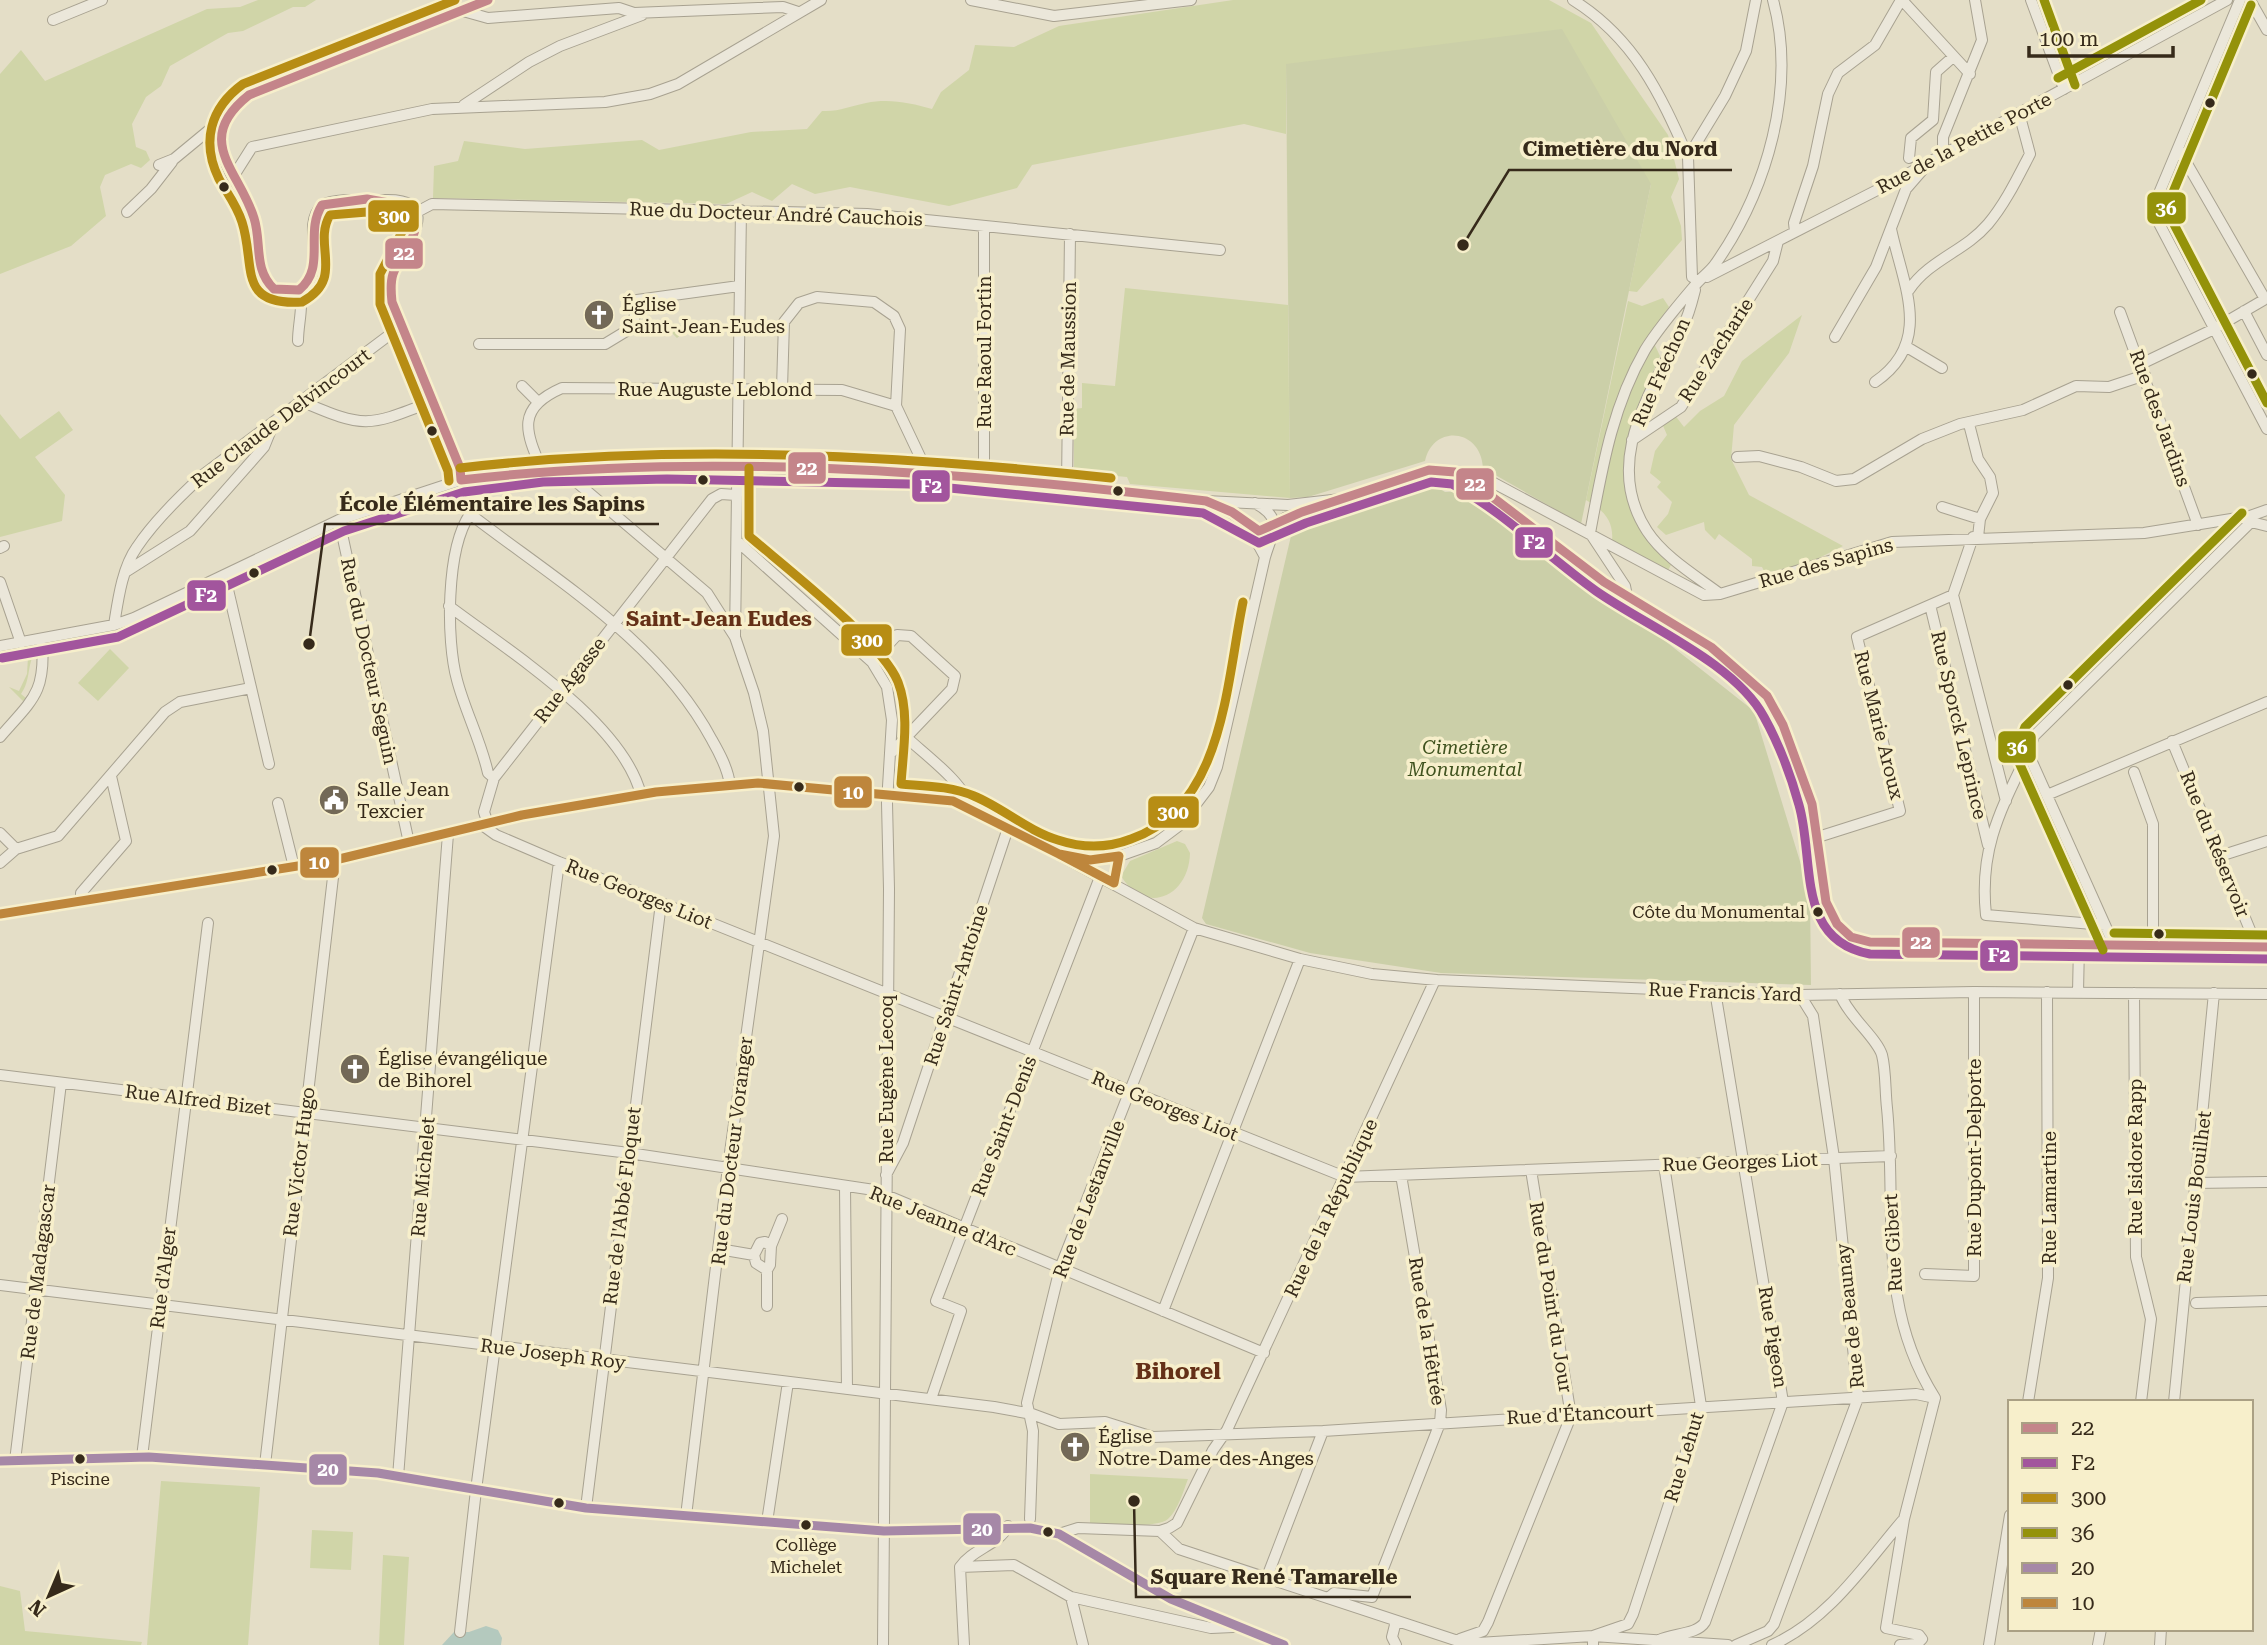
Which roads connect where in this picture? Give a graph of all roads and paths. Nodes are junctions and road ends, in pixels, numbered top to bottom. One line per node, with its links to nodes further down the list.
1 (102, 0): 18 (street)
2 (488, 0): 15 (street)
3 (821, 0): 16 (street)
4 (971, 0): 5 (street)
5 (1191, 0)
6 (1573, 0): 28 (street)
7 (1755, 0): 28 (street)
8 (1773, 0): 43 (street)
9 (1902, 0): 20 (street); 39 (street)
10 (1975, 0): 21 (street)
11 (2031, 0): 22 (street)
12 (2227, 0): 22 (street, Rue de la Petite Porte)
13 (2240, 0): 26 (street)
14 (2250, 0): 19 (street)
15 (463, 11): 17 (street); 25 (street)
16 (798, 12): 17 (street); 23 (street)
17 (648, 13): 23 (street)
18 (54, 20)
19 (2267, 30)
20 (1953, 57): 21 (street); 29 (street)
21 (1970, 74): 27 (street)
22 (2064, 89): 24 (street, Rue de la Petite Porte)
23 (464, 106): 33 (street)
24 (2019, 113): 27 (street, Rue de la Petite Porte); 45 (street)
25 (224, 127): 30 (street); 33 (street)
26 (2178, 148): 47 (street); 51 (street)
27 (1943, 152): 31 (street, Rue de la Petite Porte)
28 (1688, 157): 43 (street)
29 (1909, 158)
30 (174, 159): 32 (street); 35 (street)
31 (1933, 159): 38 (street); 39 (street, Rue de la Petite Porte)
32 (159, 165)
33 (233, 177): 46 (street)
34 (741, 210): 36 (street, Rue du Docteur André Cauchois); 37 (street, Rue du Docteur André Cauchois); 44 (street)
35 (127, 212)
36 (415, 213): 46 (street); 50 (street)
37 (984, 226): 40 (street, Rue du Docteur André Cauchois); 77 (street, Rue Raoul Fortin)
38 (1891, 229): 45 (street); 52 (street)
39 (1795, 232): 41 (street, Rue de la Petite Porte)
40 (1070, 233): 42 (street, Rue du Docteur André Cauchois); 79 (street, Rue de Maussion)
41 (1778, 241): 43 (street, Rue de la Petite Porte); 70 (street, Rue Zacharie)
42 (1220, 250)
43 (1699, 281): 70 (street, Rue Fréchon); 94 (street)
44 (739, 286): 54 (street); 62 (street)
45 (1909, 289): 55 (street)
46 (299, 290): 53 (street)
47 (2266, 299): 49 (street)
48 (2120, 312): 58 (street, Rue des Jardins)
49 (2244, 312): 51 (street); 56 (street)
50 (402, 330): 64 (street, Rue Claude Delvincourt); 65 (street)
51 (2213, 330): 58 (street); 69 (street)
52 (1835, 337)
53 (298, 341)
54 (479, 344)
55 (1905, 346): 57 (street); 59 (street)
56 (2267, 355)
57 (1942, 368)
58 (2143, 370): 68 (street); 91 (street, Rue des Jardins)
59 (1875, 382)
60 (522, 386): 63 (street)
61 (782, 388): 62 (street, Rue Auguste Leblond); 66 (street, Rue Auguste Leblond); 66 (street)
62 (739, 390): 63 (street, Rue Auguste Leblond); 72 (street)
63 (537, 401): 74 (street)
64 (303, 402): 65 (street); 67 (street, Rue Claude Delvincourt)
65 (431, 402): 78 (street)
66 (896, 406): 75 (street)
67 (274, 423): 99 (street, Rue Claude Delvincourt); 99 (street)
68 (1969, 424): 71 (street); 87 (street)
69 (2267, 429)
70 (1632, 440): 102 (street, Rue Fréchon)
71 (1737, 457)
72 (737, 468): 73 (street); 75 (street); 80 (street)
73 (561, 469): 74 (street); 97 (street)
74 (542, 470): 78 (street)
75 (925, 472): 77 (street)
76 (1455, 472): 81 (street, Rue des Sapins); 94 (street, Rue des Sapins); 104 (street)
77 (984, 478): 79 (street)
78 (461, 480): 86 (street); 89 (street)
79 (1067, 485): 82 (street)
80 (736, 495): 96 (street); 97 (street, Rue Agasse)
81 (1341, 499): 83 (street); 92 (street)
82 (1206, 501): 83 (street); 90 (street)
83 (1255, 503): 92 (street)
84 (1942, 507): 87 (street)
85 (2267, 510): 88 (street, Rue des Sapins)
86 (470, 514): 106 (street); 107 (street)
87 (1980, 519): 95 (street)
88 (2251, 519): 91 (street, Rue des Sapins); 93 (street); 121 (street)
89 (339, 520): 100 (street); 140 (street, Rue du Docteur Seguin)
90 (1245, 524): 92 (street); 98 (street)
91 (2198, 525): 95 (street, Rue des Sapins)
92 (1275, 526): 98 (street)
93 (2267, 526)
94 (1590, 533): 102 (street, Rue des Sapins); 104 (street)
95 (1976, 537): 102 (street, Rue des Sapins); 103 (street)
96 (737, 541): 109 (street); 113 (street)
97 (667, 556): 107 (street, Rue Agasse); 109 (street)
98 (1265, 557): 144 (street)
99 (127, 571): 108 (street, Rue Claude Delvincourt)
100 (225, 577): 108 (street); 114 (street)
101 (0, 582): 111 (street)
102 (1720, 594)
103 (1953, 595): 105 (street, Rue Marie Aroux); 131 (street)
104 (1627, 596): 138 (street)
105 (1930, 605): 138 (street, Rue Marie Aroux); 141 (street, Rue Sporck Leprince)
106 (449, 606): 115 (street); 125 (street)
107 (614, 624): 115 (street, Rue Agasse); 126 (street)
108 (114, 625): 110 (street)
109 (735, 637): 127 (street, Rue du Docteur Voranger)
110 (42, 640): 111 (street); 117 (street)
111 (21, 643): 112 (street)
112 (0, 646)
113 (872, 662): 118 (street); 120 (street, Rue Eugène Lecoq)
114 (251, 688): 122 (street); 124 (street)
115 (562, 692): 125 (street, Rue Agasse); 128 (street)
116 (2267, 702): 119 (street)
117 (0, 737)
118 (906, 737): 120 (street); 133 (street)
119 (2172, 741): 130 (street); 145 (street, Rue du Réservoir)
120 (892, 752): 129 (street, Rue Eugène Lecoq)
121 (2028, 753): 130 (street); 131 (street)
122 (269, 764)
123 (2134, 772): 162 (street)
124 (111, 776): 142 (street); 153 (street)
125 (494, 778): 134 (street, Rue Agasse)
126 (730, 785): 127 (street); 128 (street)
127 (770, 785): 129 (street); 159 (street, Rue du Docteur Voranger)
128 (641, 795): 134 (street)
129 (888, 795): 133 (street); 170 (street, Rue Eugène Lecoq)
130 (2047, 795): 157 (street)
131 (2006, 801): 141 (street)
132 (278, 803): 150 (street)
133 (969, 807): 135 (street)
134 (485, 824): 137 (street); 148 (street, Rue Georges Liot)
135 (1008, 828): 143 (street); 176 (street, Rue Saint-Antoine)
136 (0, 833): 142 (street)
137 (448, 834): 140 (street); 183 (street, Rue Michelet)
138 (1818, 836): 160 (street)
139 (2267, 841): 145 (street)
140 (409, 843): 146 (street)
141 (1988, 845): 157 (street)
142 (16, 849): 149 (street)
143 (1059, 854): 147 (street); 151 (street, Rue Francis Yard)
144 (1119, 856): 147 (street); 152 (street)
145 (2220, 856): 163 (street, Rue du Réservoir)
146 (335, 860): 150 (street); 182 (street, Rue Victor Hugo)
147 (1093, 860): 151 (street)
148 (559, 862): 154 (street, Rue Georges Liot); 185 (street)
149 (0, 863)
150 (294, 867): 153 (street)
151 (1098, 876): 152 (street, Rue Francis Yard); 177 (street, Rue Saint-Denis)
152 (1114, 883): 158 (street, Rue Francis Yard)
153 (81, 901): 155 (street)
154 (661, 903): 159 (street, Rue Georges Liot); 188 (street, Rue de l'Abbé Floquet)
155 (0, 914)
156 (208, 923): 181 (street, Rue d'Alger)
157 (2105, 925): 161 (street)
158 (1192, 927): 164 (street, Rue Francis Yard); 180 (street, Rue de Lestanville)
159 (759, 942): 170 (street, Rue Georges Liot); 193 (street, Rue du Docteur Voranger)
160 (2079, 945): 161 (street); 169 (street)
161 (2114, 945): 162 (street)
162 (2153, 946): 163 (street)
163 (2262, 947)
164 (1300, 958): 165 (street, Rue Francis Yard); 184 (street)
165 (1435, 979): 166 (street, Rue Francis Yard); 197 (street, Rue de la République)
166 (1715, 991): 175 (street, Rue Francis Yard); 191 (street, Rue Pigeon)
167 (1974, 992): 168 (street, Rue Francis Yard); 173 (street, Rue Francis Yard); 209 (street, Rue Dupont-Delporte)
168 (2047, 992): 169 (street, Rue Francis Yard); 229 (street, Rue Lamartine)
169 (2078, 992): 171 (street, Rue Francis Yard)
170 (886, 993): 176 (street, Rue Georges Liot); 186 (street, Rue Eugène Lecoq)
171 (2134, 993): 172 (street, Rue Francis Yard); 230 (street, Rue Isidore Rapp)
172 (2214, 993): 174 (street, Rue Francis Yard); 199 (street, Rue Louis Bouilhet)
173 (1840, 994): 175 (street, Rue Francis Yard); 189 (street, Rue Gibert)
174 (2267, 994)
175 (1800, 995): 190 (street, Rue de Beaunay)
176 (945, 1017): 177 (street, Rue Georges Liot); 187 (street, Rue Saint-Antoine)
177 (1032, 1052): 180 (street, Rue Georges Liot); 203 (street, Rue Saint-Denis)
178 (0, 1075): 179 (street, Rue Alfred Bizet)
179 (61, 1083): 181 (street, Rue Alfred Bizet); 211 (street, Rue de Madagascar)
180 (1130, 1092): 184 (street, Rue Georges Liot); 207 (street, Rue de Lestanville)
181 (185, 1098): 182 (street, Rue Alfred Bizet); 214 (street, Rue d'Alger)
182 (306, 1114): 183 (street, Rue Alfred Bizet); 217 (street, Rue Victor Hugo)
183 (427, 1129): 185 (street, Rue Alfred Bizet); 218 (street, Rue Michelet)
184 (1233, 1133): 197 (street, Rue Georges Liot); 216 (street)
185 (521, 1140): 188 (street, Rue Jeanne d'Arc); 219 (street)
186 (886, 1143): 187 (street); 195 (street, Rue Eugène Lecoq)
187 (904, 1143): 195 (street, Rue Saint-Antoine)
188 (629, 1153): 193 (street, Rue Jeanne d'Arc); 221 (street, Rue de l'Abbé Floquet)
189 (1891, 1156): 190 (street, Rue Georges Liot); 227 (street, Rue Gibert)
190 (1834, 1158): 191 (street, Rue Georges Liot); 226 (street, Rue de Beaunay)
191 (1746, 1161): 192 (street, Rue Georges Liot); 232 (street, Rue Pigeon)
192 (1664, 1165): 194 (street, Rue Georges Liot); 233 (street, Rue Lehut)
193 (728, 1167): 200 (street, Rue Jeanne d'Arc); 205 (street, Rue du Docteur Voranger)
194 (1531, 1170): 196 (street, Rue Georges Liot); 235 (street, Rue du Point du Jour)
195 (886, 1175): 201 (street, Rue Eugène Lecoq)
196 (1401, 1175): 197 (street, Rue Georges Liot); 236 (street, Rue de la Hêtrée)
197 (1345, 1177): 220 (street, Rue de la République)
198 (2267, 1182): 199 (street)
199 (2194, 1183): 231 (street, Rue Louis Bouilhet)
200 (845, 1186): 201 (street, Rue Jeanne d'Arc); 224 (street)
201 (887, 1197): 203 (street, Rue Jeanne d'Arc); 225 (street, Rue Eugène Lecoq)
202 (782, 1219): 204 (street)
203 (964, 1228): 207 (street, Rue Jeanne d'Arc); 228 (street, Rue Saint-Denis)
204 (771, 1246): 206 (street); 208 (street)
205 (719, 1250): 206 (street); 222 (street, Rue du Docteur Voranger)
206 (754, 1255): 208 (street)
207 (1060, 1268): 216 (street, Rue Jeanne d'Arc); 234 (street, Rue de Lestanville)
208 (767, 1270): 215 (street)
209 (1925, 1275)
210 (0, 1285): 211 (street, Rue Joseph Roy)
211 (36, 1290): 214 (street, Rue Joseph Roy); 241 (street, Rue de Madagascar)
212 (2267, 1301): 213 (street)
213 (2196, 1303)
214 (160, 1305): 217 (street, Rue Joseph Roy); 239 (street, Rue d'Alger)
215 (767, 1306)
216 (1163, 1311): 220 (street, Rue Jeanne d'Arc)
217 (280, 1319): 218 (street, Rue Joseph Roy); 242 (street, Rue Victor Hugo)
218 (410, 1335): 219 (street, Rue Joseph Roy); 243 (street, Rue Michelet)
219 (496, 1346): 221 (street, Rue Joseph Roy); 244 (street)
220 (1264, 1353): 238 (street, Rue de la République)
221 (602, 1360): 222 (street, Rue Joseph Roy); 245 (street, Rue de l'Abbé Floquet)
222 (703, 1372): 223 (street, Rue Joseph Roy); 246 (street, Rue du Docteur Voranger)
223 (788, 1382): 224 (street, Rue Joseph Roy); 249 (street)
224 (847, 1390): 225 (street, Rue Joseph Roy)
225 (885, 1394): 228 (street, Rue Joseph Roy); 252 (street, Rue Eugène Lecoq)
226 (1858, 1398): 227 (street, Rue d'Étancourt); 232 (street, Rue d'Étancourt); 271 (street, Rue de Beaunay)
227 (1935, 1398): 248 (street)
228 (931, 1399): 234 (street, Rue Joseph Roy)
229 (2028, 1400)
230 (2141, 1400)
231 (2174, 1400)
232 (1783, 1402): 233 (street, Rue d'Étancourt); 262 (street, Rue Pigeon)
233 (1701, 1406): 235 (street, Rue d'Étancourt); 264 (street, Rue Lehut)
234 (1032, 1414): 238 (street, Rue Joseph Roy); 247 (street, Rue de Lestanville)
235 (1571, 1416): 236 (street, Rue d'Étancourt); 263 (street, Rue du Point du Jour)
236 (1440, 1423): 237 (street, Rue d'Étancourt); 258 (street, Rue de la Hêtrée)
237 (1323, 1431): 238 (street, Rue d'Étancourt); 256 (street)
238 (1225, 1436): 253 (street, Rue de la République)
239 (142, 1457): 241 (street); 242 (street)
240 (0, 1461): 241 (street)
241 (15, 1461)
242 (265, 1465): 243 (street)
243 (398, 1477): 244 (street)
244 (476, 1490): 245 (street); 261 (street)
245 (586, 1508): 246 (street)
246 (685, 1516): 249 (street)
247 (1030, 1518)
248 (1904, 1519): 272 (street); 273 (street)
249 (767, 1522): 252 (street)
250 (1008, 1527): 252 (street); 254 (street); 255 (street)
251 (2008, 1528): 274 (street)
252 (884, 1531): 265 (street, Rue Eugène Lecoq)
253 (1160, 1531): 254 (street); 256 (street)
254 (1059, 1534): 260 (street)
255 (960, 1567): 257 (street); 266 (street)
256 (1267, 1577): 258 (street)
257 (1071, 1597): 260 (street); 267 (street)
258 (1328, 1598): 259 (street)
259 (1396, 1621): 263 (street); 269 (street)
260 (1238, 1626): 268 (street)
261 (460, 1632)
262 (1660, 1640): 264 (street); 270 (street)
263 (1458, 1641): 264 (street)
264 (1593, 1641)
265 (883, 1645)
266 (964, 1645)
267 (1083, 1645)
268 (1284, 1645)
269 (1396, 1645)
270 (1728, 1645)
271 (1736, 1645)
272 (1772, 1645)
273 (1900, 1645)
274 (1989, 1645)

